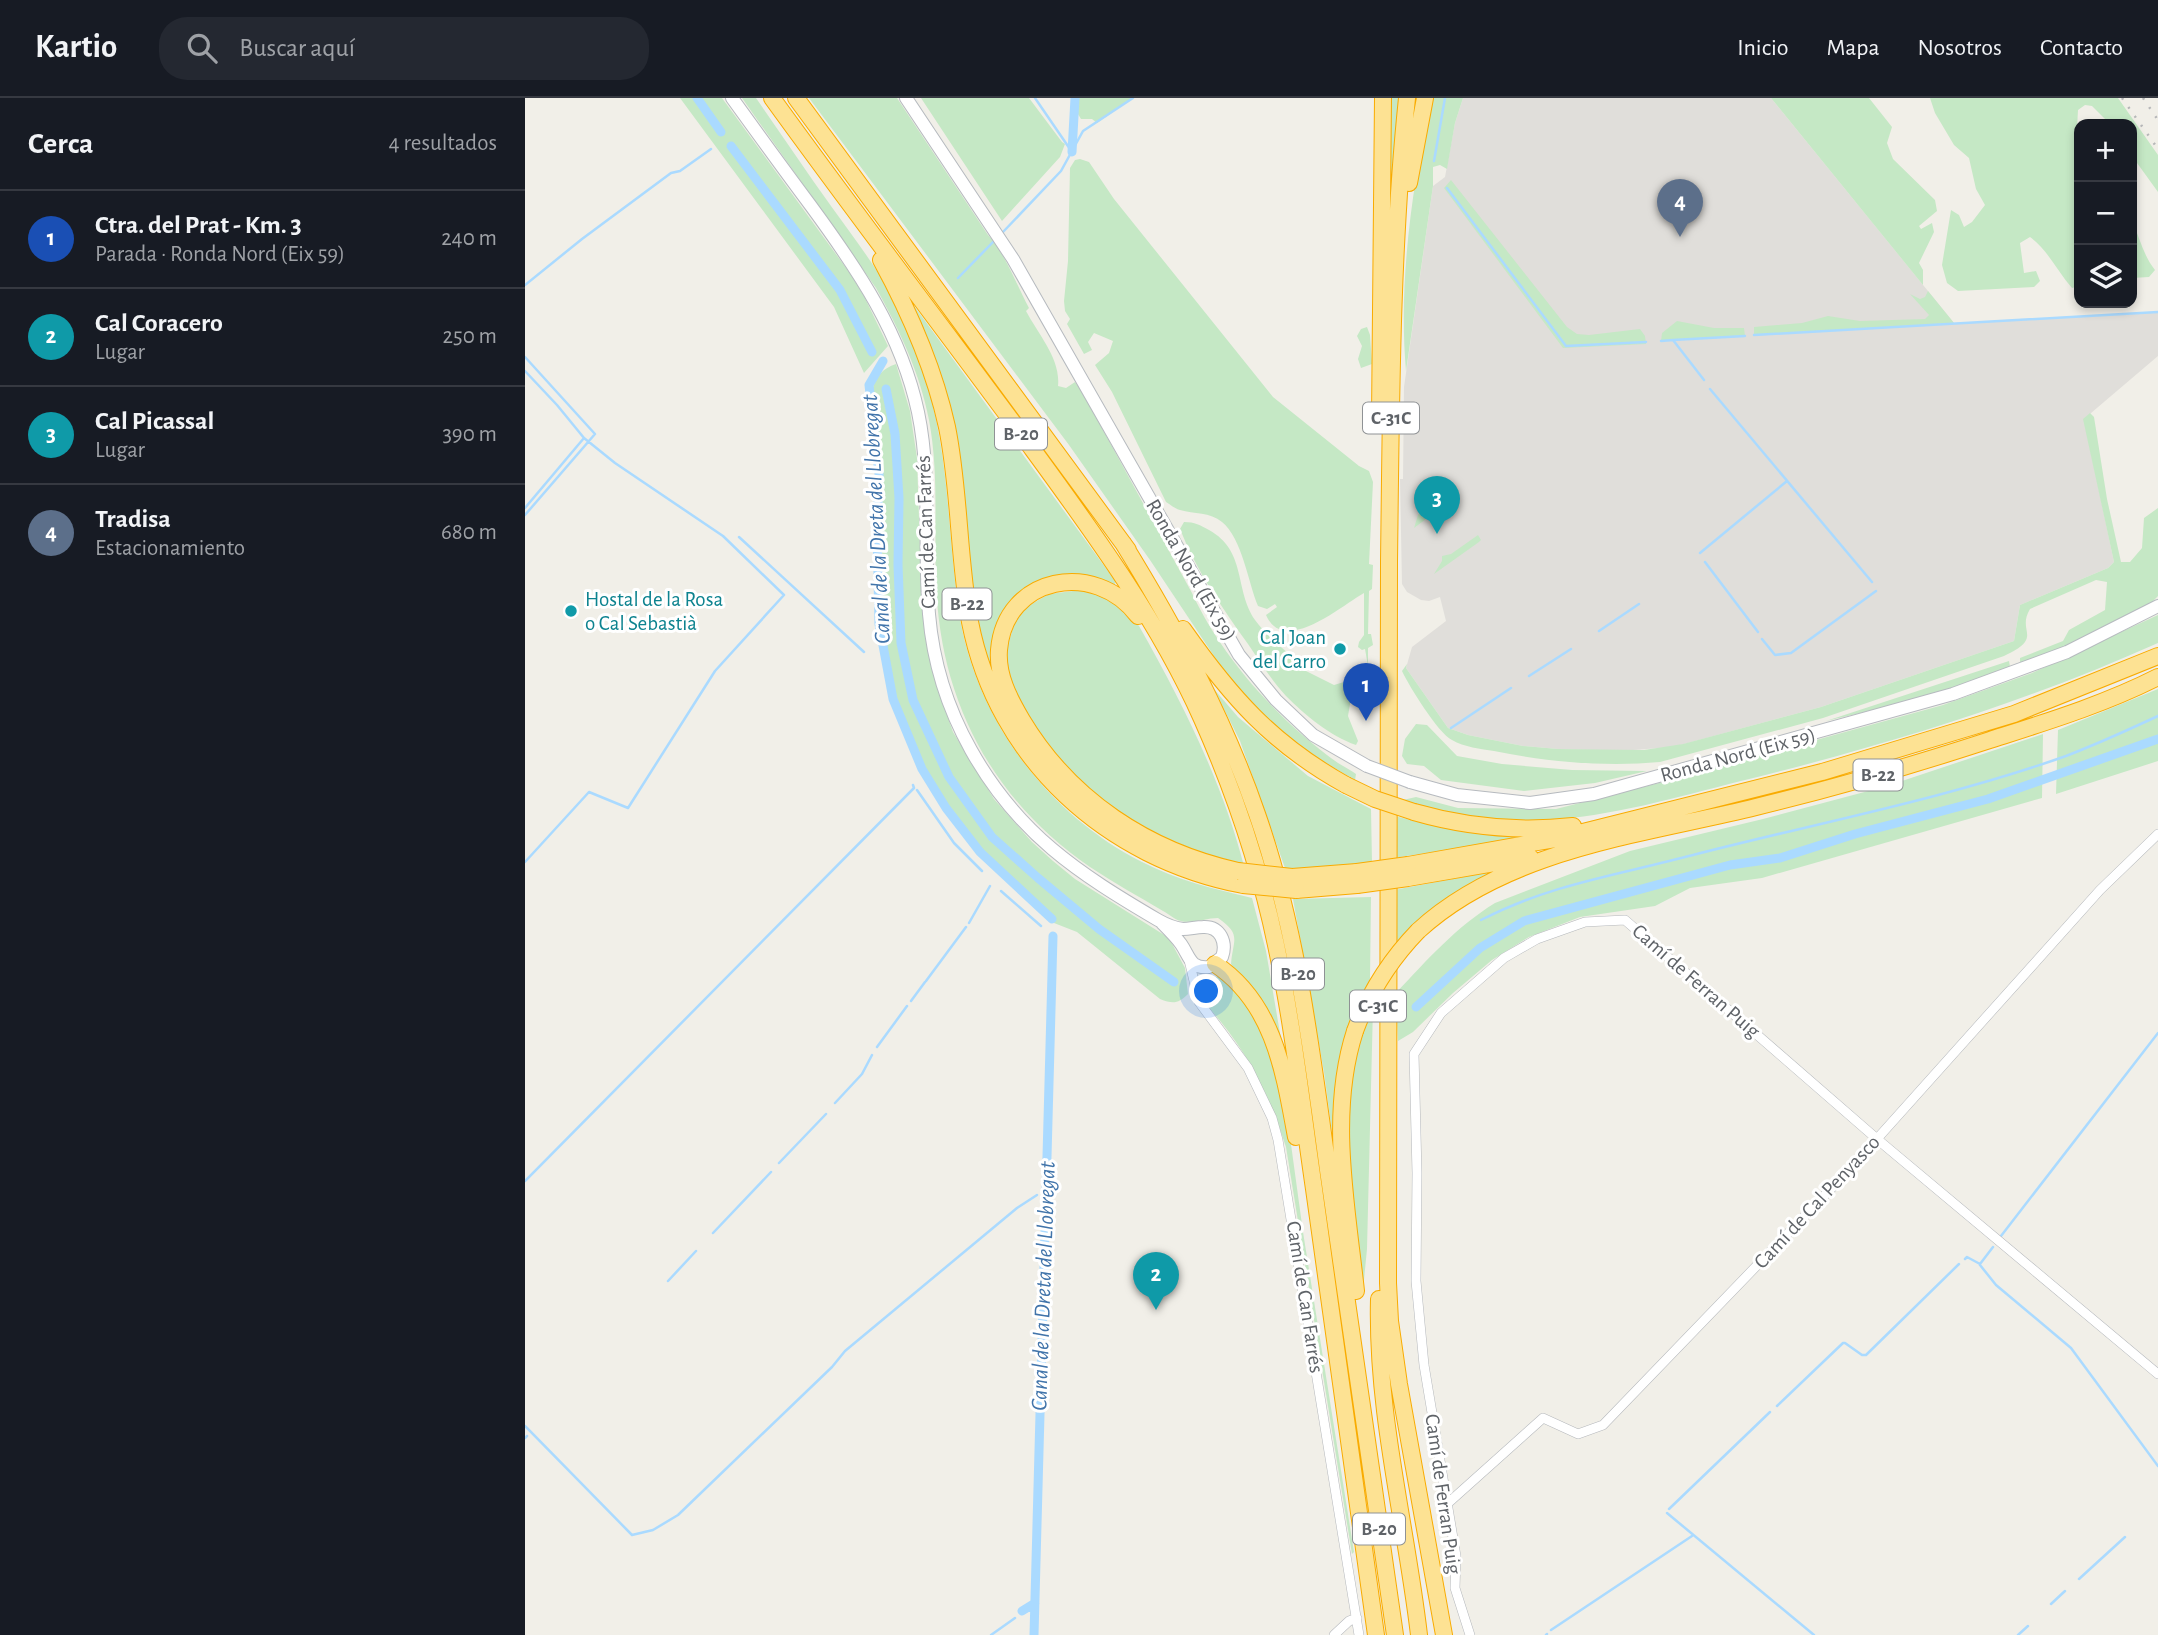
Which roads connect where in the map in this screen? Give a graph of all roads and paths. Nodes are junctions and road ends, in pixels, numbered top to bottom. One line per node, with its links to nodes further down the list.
1 (732, 98): 22 (main road, Camí de Can Farrés)
2 (772, 98): 9 (highway, B-20)
3 (796, 98): 12 (highway, B-20)
4 (906, 98): 13 (main road, Ronda Nord (Eix 59), bridge)
5 (1374, 98): 10 (highway, C-31C)
6 (1383, 98): 10 (highway, C-31C)
7 (1407, 98): 11 (highway, C-31C)
8 (1425, 98): 11 (highway)
9 (850, 206): 15 (highway, B-20); 21 (highway, B-22)
10 (1381, 277): 29 (highway, C-31C)
11 (1395, 293): 29 (highway, C-31C)
12 (1123, 543): 17 (highway, bridge); 31 (highway, B-20)
13 (2158, 606)
14 (2158, 656): 17 (highway, B-22)
15 (1179, 671): 21 (highway, B-22); 28 (highway, B-20)
16 (2158, 677): 19 (highway, B-22)
17 (1628, 820): 20 (highway, B-22)
18 (2158, 834): 27 (street, Camí de Cal Penyasco)
19 (1590, 847): 20 (highway, B-22); 31 (highway, bridge)
20 (1408, 871): 21 (highway, B-22, bridge)
21 (1240, 878)
22 (1162, 923): 23 (main road); 24 (main road)
23 (1195, 929): 24 (main road); 25 (main road)
24 (1186, 954): 25 (main road); 26 (street, Camí de Can Farrés)
25 (1209, 966): 26 (street); 28 (highway)
26 (1193, 982): 33 (street, Camí de Can Farrés)
27 (1877, 1139): 30 (street, Camí de Ferran Puig); 32 (street, Camí de Cal Penyasco); 32 (street, Camí de Ferran Puig)
28 (1324, 1264): 34 (highway, B-20)
29 (1383, 1299): 38 (highway); 39 (highway, C-31C); 40 (highway, C-31C); 41 (highway)
30 (2158, 1374)
31 (1366, 1437): 37 (highway, B-20)
32 (1447, 1504): 42 (street, Camí de Ferran Puig)
33 (1357, 1618): 35 (street); 36 (street, Camí de Can Farrés)
34 (1376, 1634)
35 (1334, 1635)
36 (1359, 1635)
37 (1395, 1635)
38 (1419, 1635)
39 (1434, 1635)
40 (1444, 1635)
41 (1453, 1635)
42 (1470, 1635)

